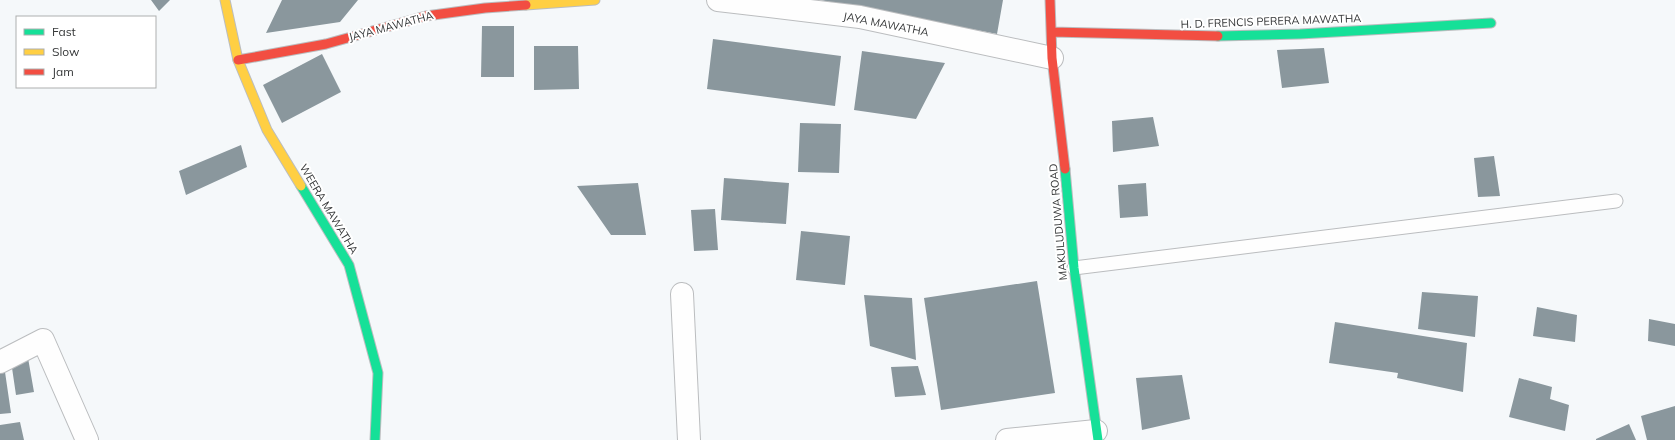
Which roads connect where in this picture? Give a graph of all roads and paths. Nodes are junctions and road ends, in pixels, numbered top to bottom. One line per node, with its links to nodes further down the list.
1 (225, 0): 8 (street, WEERA MAWATHA)
2 (595, 0): 8 (street, JAYA MAWATHA)
3 (718, 0): 7 (street, JAYA MAWATHA)
4 (1050, 0): 6 (street, MAKULUDUWA ROAD)
5 (1491, 23): 6 (street, H. D. FRENCIS PERERA MAWATHA)
6 (1052, 32): 7 (street, MAKULUDUWA ROAD)
7 (1052, 58): 10 (street, MAKULUDUWA ROAD)
8 (238, 60): 15 (street, WEERA MAWATHA)
9 (1616, 201): 10 (lane)
10 (1074, 268): 13 (street, MAKULUDUWA ROAD)
11 (682, 294): 16 (street)
12 (0, 362): 14 (street)
13 (1097, 436): 17 (street)
14 (87, 440)
15 (375, 440)
16 (688, 440)
17 (1007, 440)

